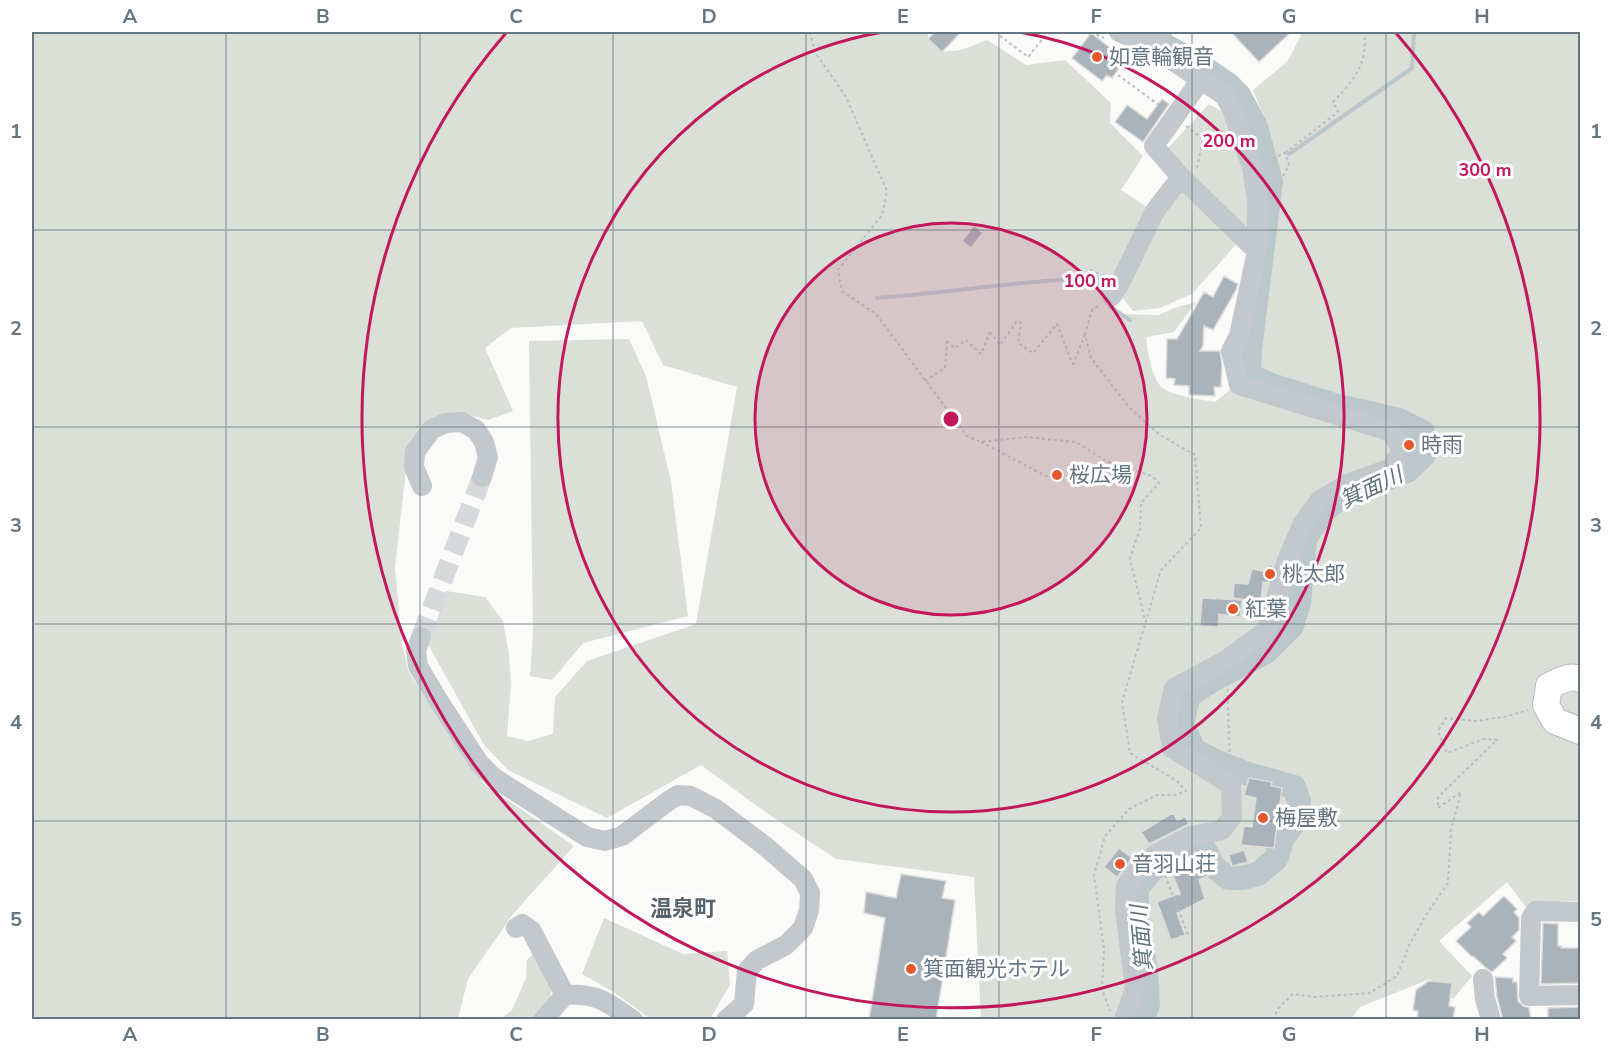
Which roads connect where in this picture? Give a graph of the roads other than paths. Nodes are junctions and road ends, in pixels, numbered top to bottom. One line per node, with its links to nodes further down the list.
1 (1119, 32): 4 (street)
2 (1162, 33): 3 (street, bridge)
3 (1195, 88): 4 (street); 5 (street)
4 (1235, 118): 6 (street)
5 (1189, 175): 6 (street); 7 (street)
6 (1257, 251): 21 (street)
7 (1108, 299)
8 (482, 477): 9 (street)
9 (422, 486)
10 (421, 637): 20 (street)
11 (1581, 679): 12 (main road)
12 (1581, 731)
13 (1581, 912): 17 (street)
14 (516, 928): 16 (street)
15 (1483, 979): 22 (street)
16 (565, 995): 18 (street); 19 (street)
17 (1581, 995)
18 (543, 1020)
19 (633, 1020)
20 (726, 1020)
21 (1124, 1020)
22 (1491, 1020)

